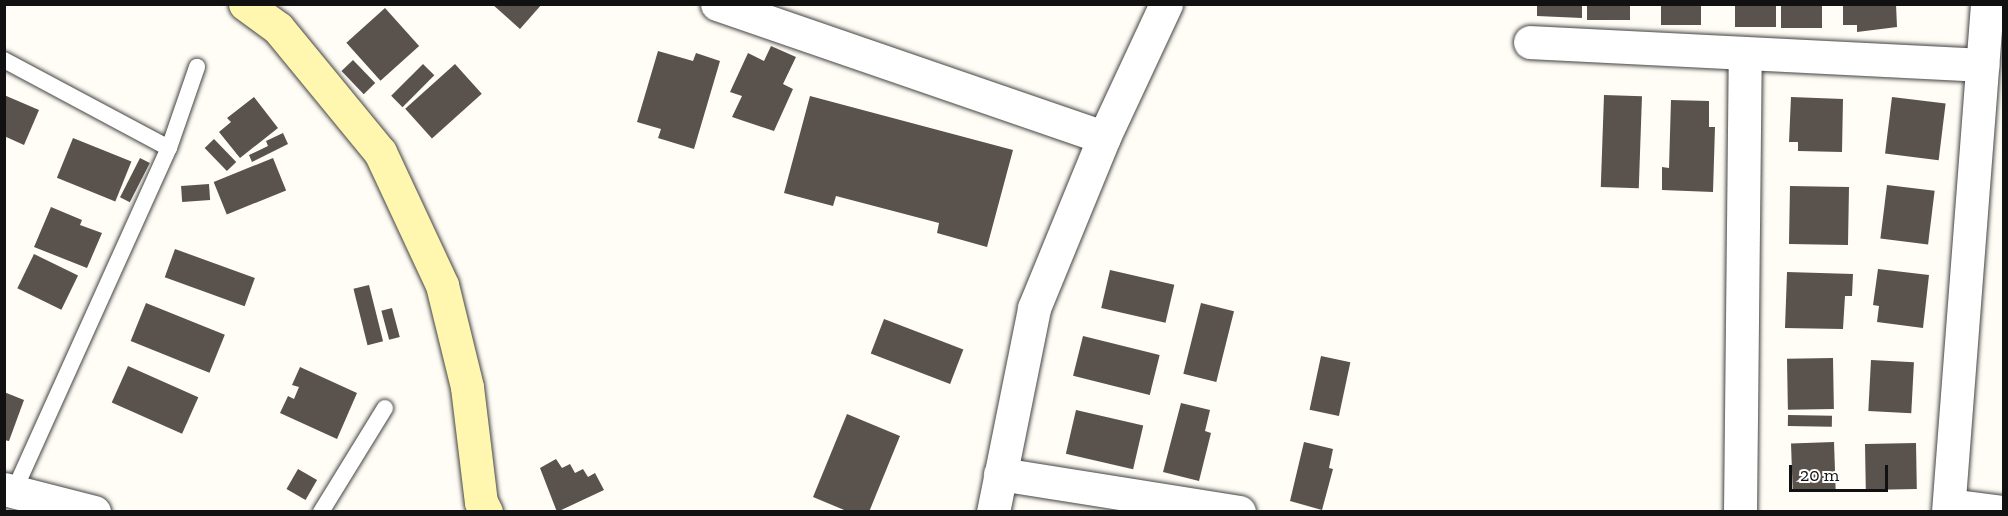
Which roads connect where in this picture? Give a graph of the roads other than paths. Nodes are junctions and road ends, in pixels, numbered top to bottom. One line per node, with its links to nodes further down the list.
1 (244, 4): 19 (street)
2 (717, 4): 10 (street)
3 (1166, 4): 10 (street)
4 (1987, 4): 8 (street)
5 (1530, 42): 6 (street)
6 (1744, 53): 8 (street); 22 (street)
7 (4, 60): 11 (lane)
8 (1982, 65): 12 (street)
9 (197, 67): 11 (lane)
10 (1104, 137): 14 (street)
11 (169, 148): 15 (lane)
12 (1989, 165): 16 (street)
13 (385, 408): 18 (lane)
14 (1000, 474): 20 (street); 21 (street)
15 (9, 490): 17 (street)
16 (1949, 508): 23 (street)
17 (94, 512)
18 (321, 512)
19 (486, 512)
20 (993, 512)
21 (1239, 512)
22 (1740, 512)
23 (2001, 512)

